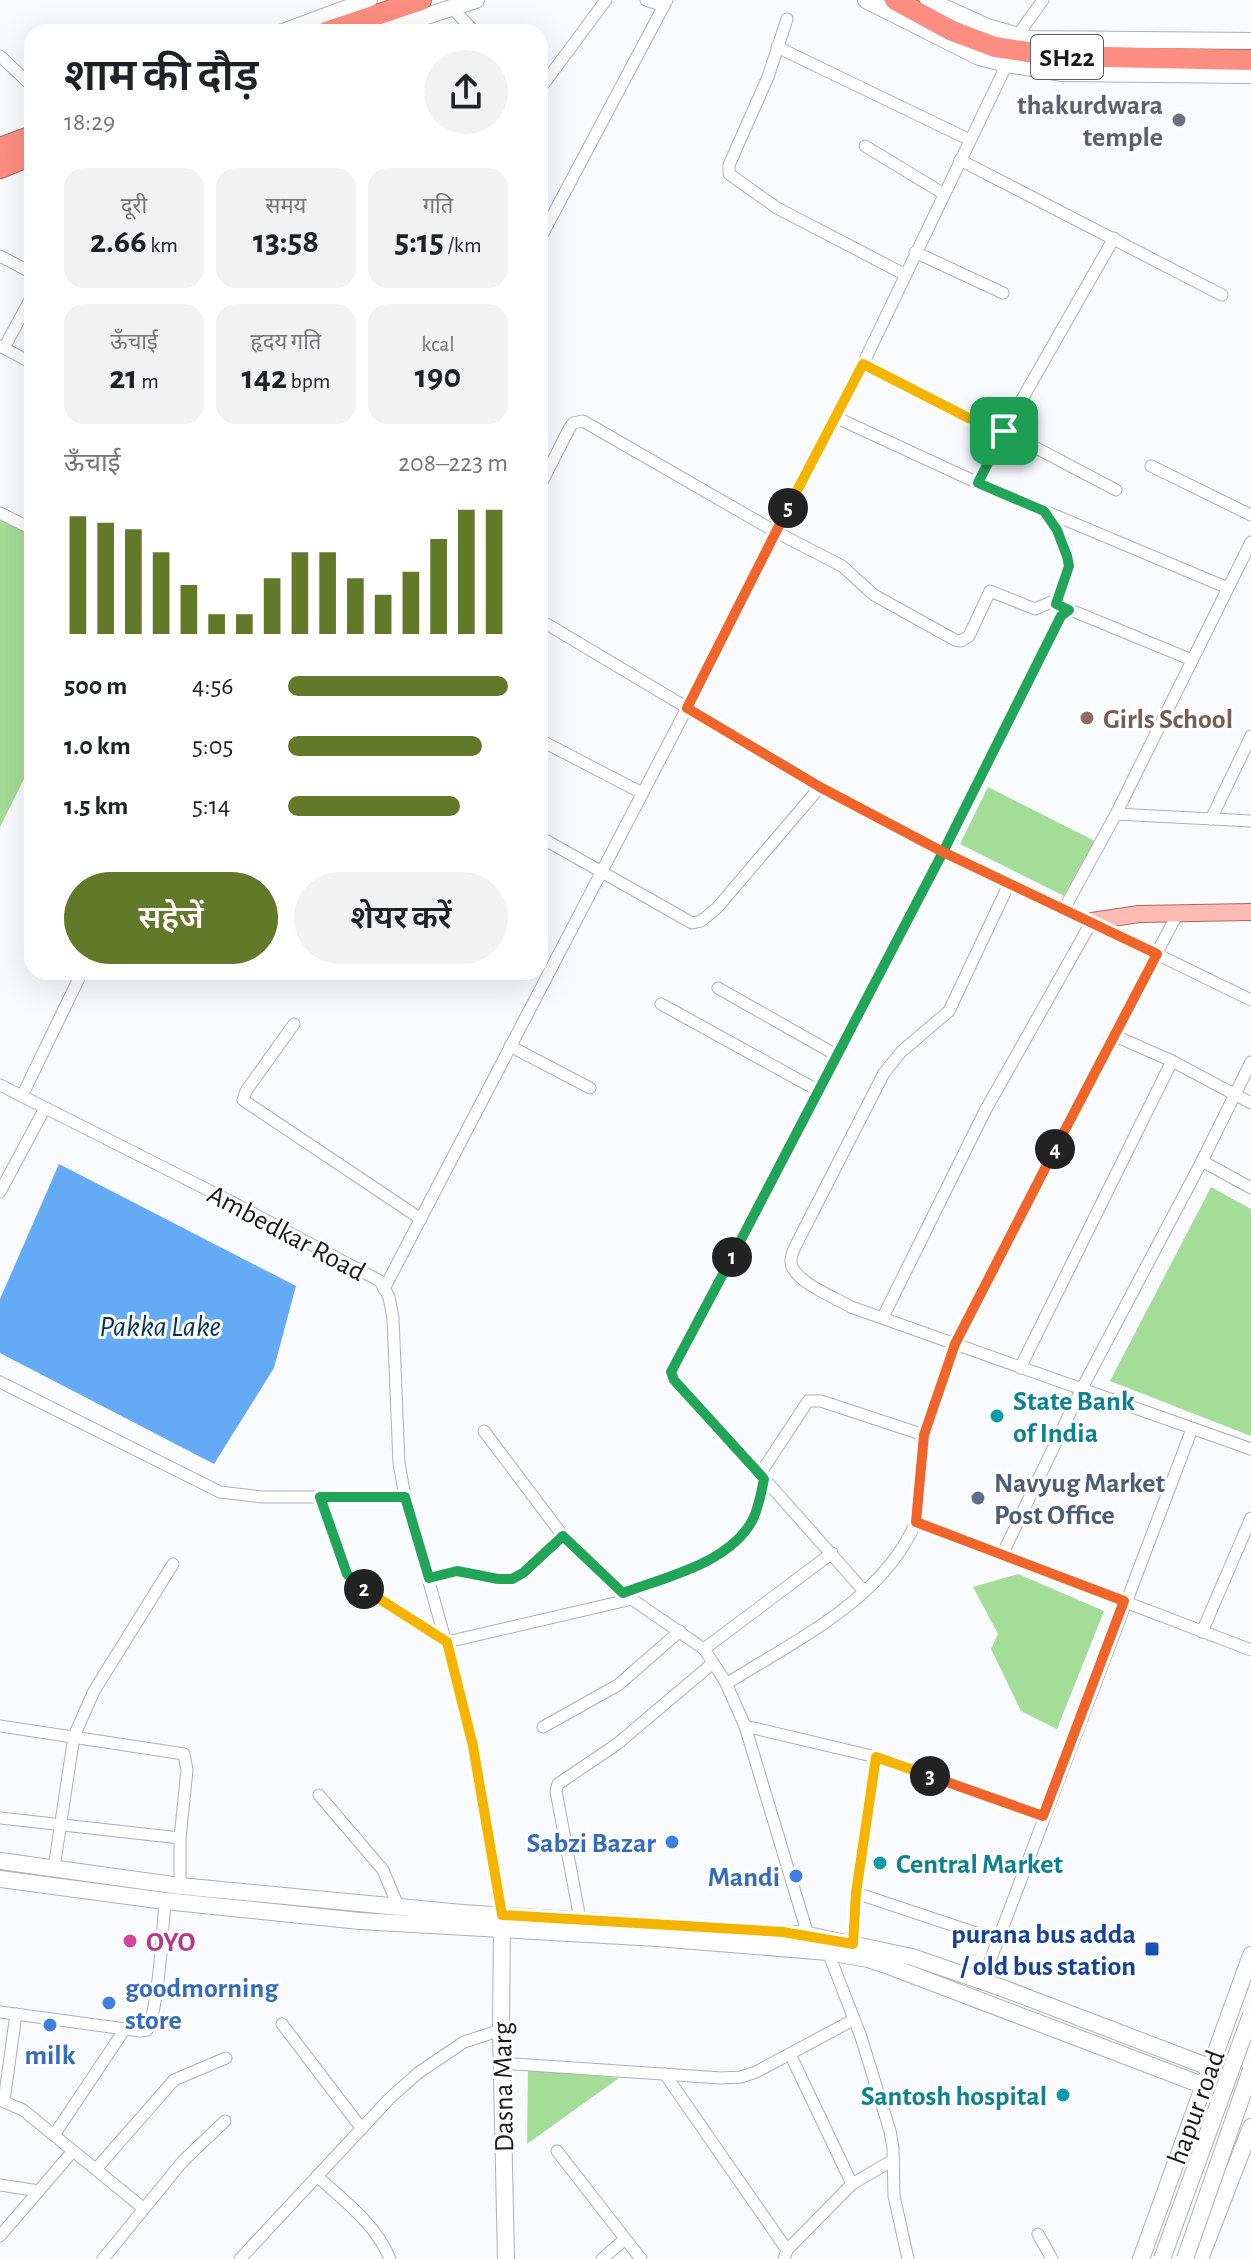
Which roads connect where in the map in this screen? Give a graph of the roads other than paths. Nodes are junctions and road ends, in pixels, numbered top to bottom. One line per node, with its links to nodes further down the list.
1 (369, 0): 10 (street)
2 (421, 0): 15 (highway)
3 (476, 0): 12 (street)
4 (606, 0): 26 (street)
5 (646, 0): 11 (street)
6 (866, 0): 23 (street)
7 (895, 0): 22 (highway, SH22)
8 (1043, 0): 18 (street)
9 (934, 1): 18 (street)
10 (350, 2): 14 (street)
11 (665, 3): 35 (street)
12 (451, 7): 16 (street); 17 (street)
13 (787, 19): 20 (street)
14 (301, 24)
15 (350, 24)
16 (401, 24)
17 (467, 24)
18 (1017, 36): 19 (street)
19 (1251, 41)
20 (777, 47): 28 (street); 40 (street)
21 (0, 56): 25 (street)
22 (1251, 60)
23 (1007, 64): 24 (street); 28 (street)
24 (1251, 75)
25 (24, 78)
26 (548, 78)
27 (24, 139): 30 (highway)
28 (970, 140): 32 (street)
29 (865, 146): 34 (street)
30 (0, 148)
31 (24, 158): 33 (highway)
32 (960, 160): 34 (street); 36 (street)
33 (0, 168)
34 (944, 194): 37 (street)
35 (548, 224)
36 (1114, 238): 42 (street); 48 (street)
37 (915, 252): 40 (street); 41 (street)
38 (0, 256): 39 (street)
39 (24, 269)
40 (904, 274): 46 (street)
41 (1003, 293)
42 (1222, 295)
43 (24, 310): 44 (street)
44 (2, 347): 45 (street)
45 (24, 359)
46 (863, 364): 47 (street); 48 (street)
47 (835, 417): 51 (street); 57 (street)
48 (1004, 431): 51 (street); 52 (street)
49 (1151, 466): 55 (street)
50 (548, 471): 57 (street)
51 (978, 483): 53 (street)
52 (1116, 490)
53 (1044, 511): 59 (street); 60 (street)
54 (0, 513): 56 (street)
55 (1251, 515)
56 (24, 525)
57 (776, 532): 60 (street); 64 (street)
58 (1251, 542): 59 (street)
59 (1228, 588): 63 (street)
60 (1056, 604): 61 (street)
61 (1069, 610): 63 (street); 73 (street)
62 (548, 625): 64 (street)
63 (1192, 660): 69 (street)
64 (687, 708): 67 (street); 68 (street)
65 (1251, 736): 70 (street)
66 (548, 744): 68 (street)
67 (820, 787): 73 (street); 74 (street)
68 (642, 793): 74 (street)
69 (1116, 814): 70 (street); 76 (street)
70 (1211, 819): 71 (street)
71 (1251, 821)
72 (548, 841): 74 (street)
73 (943, 852): 75 (street); 90 (street)
74 (601, 871): 81 (street)
75 (1009, 884): 76 (street); 105 (street)
76 (1064, 909): 79 (street)
77 (1251, 912): 78 (main road)
78 (1178, 913): 79 (main road); 80 (street)
79 (1092, 921): 80 (street); 105 (street)
80 (1157, 954): 85 (street); 88 (street)
81 (548, 973)
82 (78, 980): 97 (street)
83 (544, 980): 89 (street)
84 (718, 988): 90 (street)
85 (1251, 1000)
86 (661, 1004): 95 (street)
87 (294, 1024): 103 (street)
88 (1113, 1035): 91 (street); 106 (street)
89 (510, 1046): 94 (street); 103 (street)
90 (838, 1056): 95 (street)
91 (1172, 1061): 96 (street); 107 (street)
92 (1251, 1062): 96 (street)
93 (0, 1085): 97 (street, Ambedkar Road)
94 (590, 1088)
95 (819, 1091): 114 (street)
96 (1235, 1095): 98 (street); 100 (street)
97 (22, 1096): 99 (street, Ambedkar Road)
98 (1251, 1103)
99 (45, 1108): 102 (street); 104 (street, Ambedkar Road)
100 (1202, 1161): 101 (street); 109 (street)
101 (1251, 1188)
102 (0, 1192)
103 (421, 1219): 104 (street)
104 (384, 1289): 116 (street, Ambedkar Road)
105 (883, 1317): 106 (street)
106 (955, 1344): 107 (street); 112 (street)
107 (1020, 1368): 109 (street)
108 (0, 1382): 115 (street)
109 (1081, 1390): 110 (street); 121 (street)
110 (1192, 1429): 113 (street); 126 (street)
111 (484, 1431): 119 (street)
112 (924, 1435): 114 (street); 118 (street)
113 (1251, 1449)
114 (762, 1476): 120 (street); 125 (street)
115 (320, 1497): 116 (street); 129 (street)
116 (405, 1497): 123 (street, Ambedkar Road)
117 (1251, 1518): 128 (street)
118 (916, 1522): 121 (street); 124 (street)
119 (563, 1536): 123 (street); 125 (street)
120 (832, 1553): 124 (street); 130 (street)
121 (1003, 1553): 126 (street)
122 (173, 1564): 137 (street)
123 (429, 1578): 129 (street, Ambedkar Road)
124 (864, 1591): 133 (street)
125 (628, 1596): 127 (street); 129 (street)
126 (1124, 1601): 128 (street); 140 (street)
127 (680, 1631): 130 (street); 136 (street)
128 (1202, 1632): 131 (street)
129 (447, 1642): 152 (street, Ambedkar Road)
130 (704, 1649): 132 (street)
131 (1251, 1650)
132 (713, 1663): 133 (street); 151 (street)
133 (726, 1684): 135 (street)
134 (0, 1726): 137 (street)
135 (745, 1726): 138 (street); 153 (street)
136 (543, 1727)
137 (74, 1736): 142 (street); 143 (street)
138 (876, 1757): 140 (street); 148 (street)
139 (319, 1795): 150 (street)
140 (1043, 1816): 154 (street)
141 (0, 1818): 142 (street)
142 (60, 1824): 143 (street); 145 (street)
143 (180, 1838): 147 (street)
144 (0, 1861): 145 (street)
145 (54, 1868): 147 (street)
146 (0, 1879): 149 (street)
147 (180, 1886): 150 (street)
148 (856, 1893): 154 (street); 155 (street)
149 (165, 1901): 152 (street); 164 (street)
150 (398, 1906): 152 (street)
151 (580, 1919): 152 (street); 153 (street)
152 (502, 1922): 156 (street); 165 (street, Dasna Marg)
153 (808, 1935): 155 (street)
154 (997, 1940): 158 (street)
155 (853, 1944): 158 (street)
156 (828, 1952): 162 (street); 174 (street)
157 (1251, 1955): 166 (street, hapur road)
158 (982, 1982): 171 (street)
159 (0, 2012): 160 (street)
160 (16, 2014): 164 (street); 175 (street)
161 (1251, 2015): 205 (street, bridge)
162 (853, 2020): 168 (street); 184 (street)
163 (282, 2024): 179 (street)
164 (125, 2029): 180 (street)
165 (501, 2030): 170 (street, Dasna Marg); 179 (street)
166 (1222, 2032): 167 (street); 171 (street, hapur road)
167 (1251, 2042)
168 (790, 2054): 173 (street); 187 (street)
169 (226, 2058): 185 (street)
170 (501, 2063): 173 (street); 198 (street, Dasna Marg)
171 (1209, 2067): 174 (street, hapur road)
172 (1251, 2070): 206 (street, bridge)
173 (665, 2074): 194 (street)
174 (1202, 2085): 177 (street, hapur road)
175 (2, 2101): 180 (street)
176 (225, 2121): 190 (street)
177 (1188, 2126): 181 (street); 204 (street, hapur road)
178 (1251, 2127): 181 (street)
179 (362, 2129): 186 (street)
180 (54, 2135): 182 (street)
181 (1244, 2147): 207 (street)
182 (73, 2151): 185 (street); 189 (street)
183 (557, 2151): 193 (street)
184 (893, 2160): 187 (street); 202 (street)
185 (96, 2169): 190 (street)
186 (317, 2176): 195 (street); 197 (street)
187 (852, 2184): 194 (street)
188 (0, 2185): 189 (street)
189 (39, 2191): 192 (street)
190 (143, 2208): 196 (street)
191 (1038, 2234): 203 (street)
192 (0, 2236)
193 (625, 2239): 199 (street); 200 (street)
194 (787, 2252): 201 (street)
195 (389, 2258)
196 (103, 2259)
197 (240, 2259)
198 (506, 2259)
199 (602, 2259)
200 (641, 2259)
201 (798, 2259)
202 (908, 2259)
203 (1052, 2259)
204 (1141, 2259)
205 (1162, 2259)
206 (1185, 2259)
207 (1200, 2259)

